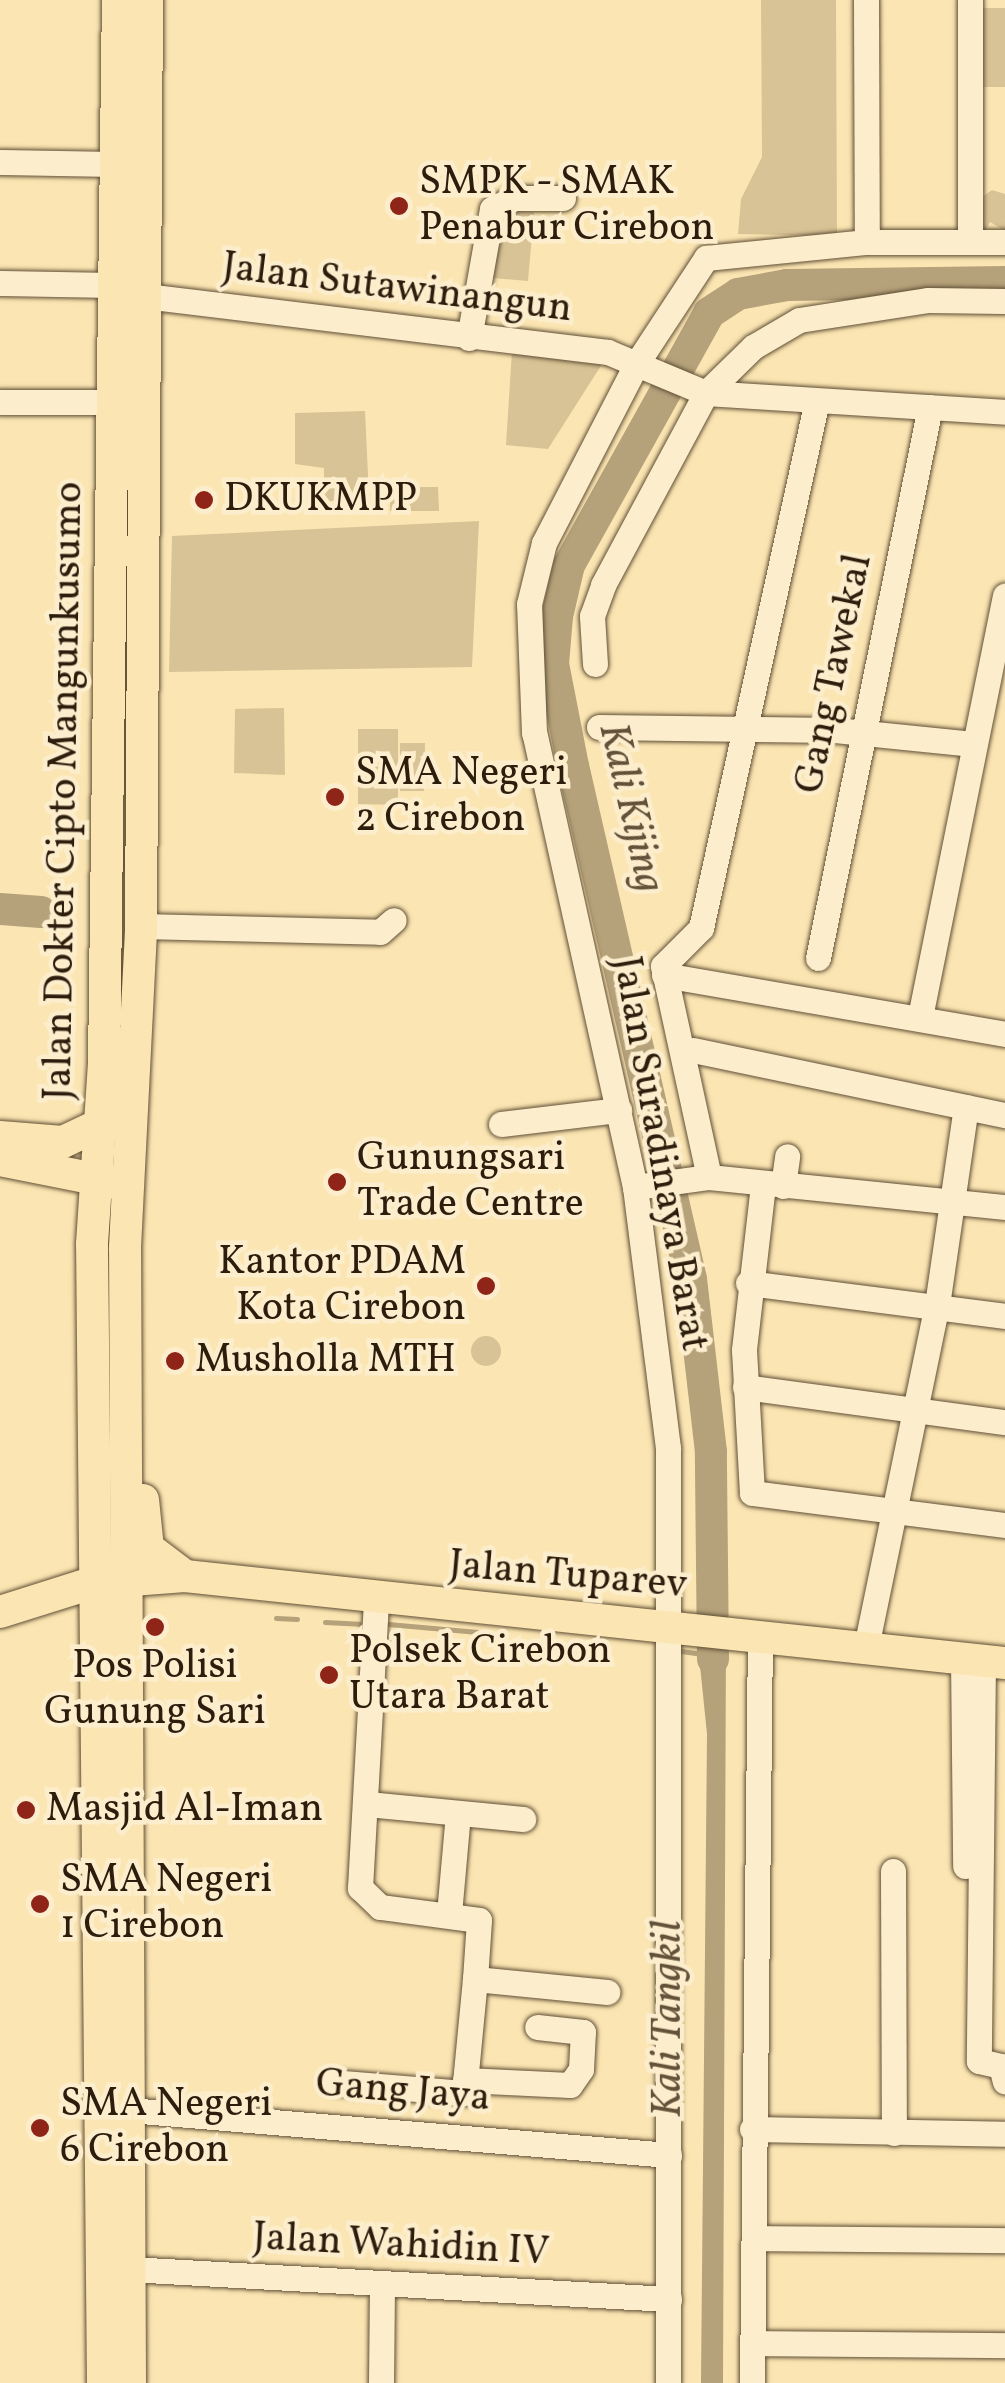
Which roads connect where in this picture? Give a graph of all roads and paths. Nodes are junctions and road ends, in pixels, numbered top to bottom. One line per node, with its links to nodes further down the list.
1 (118, 0): 6 (main road, Jalan Dokter Cipto Mangunkusumo)
2 (148, 0): 12 (main road, Jalan Dokter Cipto Mangunkusumo)
3 (866, 0): 9 (street)
4 (970, 0): 8 (street)
5 (0, 162): 6 (street)
6 (116, 164): 12 (main road, Jalan Dokter Cipto Mangunkusumo)
7 (564, 198): 14 (street)
8 (970, 238): 9 (street); 10 (street)
9 (867, 242): 15 (street, Jalan Suradinaya Barat)
10 (1005, 242)
11 (0, 283): 12 (street, Jalan Sutawinangun)
12 (130, 291): 14 (street, Jalan Sutawinangun); 18 (main road, Jalan Dokter Cipto Mangunkusumo); 22 (main road, Jalan Dokter Cipto Mangunkusumo)
13 (1005, 300): 16 (street)
14 (469, 338): 15 (street, Jalan Sutawinangun)
15 (644, 367): 16 (street, Jalan Sutawinangun); 38 (street, Jalan Suradinaya Barat)
16 (703, 392): 19 (street, Jalan Sutawinangun); 25 (street)
17 (0, 402): 18 (street)
18 (112, 402): 22 (main road, Jalan Dokter Cipto Mangunkusumo)
19 (816, 405): 20 (street, Jalan Sutawinangun); 27 (street)
20 (930, 406): 21 (street, Jalan Sutawinangun); 28 (street, Gang Tawekal)
21 (1005, 412)
22 (128, 450): 23 (main road, Jalan Dokter Cipto Mangunkusumo)
23 (128, 495): 31 (main road, Jalan Dokter Cipto Mangunkusumo); 40 (main road, Jalan Dokter Cipto Mangunkusumo)
24 (1005, 594): 29 (street)
25 (595, 664)
26 (598, 727): 27 (street)
27 (740, 730): 28 (street); 32 (street)
28 (859, 732): 29 (street); 33 (street, Gang Tawekal)
29 (973, 744): 34 (street)
30 (394, 920): 31 (street)
31 (141, 926): 47 (main road, Jalan Dokter Cipto Mangunkusumo)
32 (673, 956): 34 (street); 45 (street)
33 (818, 958)
34 (920, 1017): 35 (street)
35 (1005, 1034)
36 (693, 1050): 37 (street)
37 (966, 1107): 39 (street); 50 (street)
38 (619, 1110): 41 (street); 49 (street, Jalan Suradinaya Barat)
39 (1005, 1115)
40 (103, 1123): 42 (main road); 46 (main road, Jalan Dokter Cipto Mangunkusumo)
41 (501, 1124)
42 (0, 1137)
43 (788, 1156): 48 (street)
44 (0, 1160): 46 (main road)
45 (704, 1178): 48 (street); 49 (street)
46 (99, 1182): 47 (main road); 64 (main road, Jalan Dokter Cipto Mangunkusumo)
47 (134, 1185): 58 (main road, Jalan Dokter Cipto Mangunkusumo)
48 (773, 1185): 50 (street); 52 (street)
49 (636, 1186): 67 (street, Jalan Suradinaya Barat)
50 (954, 1201): 51 (street); 53 (street)
51 (1005, 1208)
52 (748, 1283): 53 (street); 55 (street)
53 (937, 1305): 54 (street); 56 (street)
54 (1005, 1316)
55 (745, 1387): 56 (street); 59 (street)
56 (914, 1414): 57 (street); 59 (street)
57 (1005, 1422)
58 (124, 1432): 61 (main road); 62 (main road, Jalan Dokter Cipto Mangunkusumo)
59 (895, 1512): 60 (street); 70 (street)
60 (1005, 1525)
61 (185, 1576): 62 (main road, Jalan Tuparev); 63 (main road, Jalan Tuparev)
62 (125, 1588): 63 (main road); 64 (main road); 85 (main road, Jalan Dokter Cipto Mangunkusumo)
63 (269, 1590): 65 (main road, Jalan Tuparev)
64 (92, 1594): 66 (main road); 68 (main road); 97 (main road, Jalan Dokter Cipto Mangunkusumo)
65 (376, 1601): 67 (main road, Jalan Tuparev); 73 (street)
66 (0, 1612)
67 (673, 1628): 69 (main road, Jalan Tuparev); 89 (street, Jalan Suradinaya Barat)
68 (0, 1632)
69 (757, 1636): 70 (main road, Jalan Tuparev); 86 (street)
70 (866, 1648): 71 (main road, Jalan Tuparev)
71 (984, 1660): 72 (street)
72 (985, 1702): 80 (street)
73 (367, 1804): 74 (street); 77 (street)
74 (458, 1813): 75 (street); 77 (street)
75 (523, 1820)
76 (892, 1871): 87 (street)
77 (449, 1914): 78 (street)
78 (476, 1979): 79 (street); 82 (street)
79 (607, 1992)
80 (993, 1996): 84 (street)
81 (537, 2027): 82 (street)
82 (465, 2080): 83 (street)
83 (330, 2082)
84 (1005, 2082)
85 (129, 2110): 89 (street, Gang Jaya); 92 (main road, Jalan Dokter Cipto Mangunkusumo)
86 (752, 2129): 87 (street); 90 (street)
87 (894, 2133): 88 (street)
88 (1005, 2134)
89 (670, 2155): 94 (street, Jalan Suradinaya Barat)
90 (754, 2238): 91 (street); 95 (street)
91 (1005, 2240)
92 (129, 2269): 93 (street, Jalan Wahidin IV); 98 (main road, Jalan Dokter Cipto Mangunkusumo)
93 (382, 2283): 94 (street, Jalan Wahidin IV); 99 (street)
94 (669, 2299): 100 (street, Jalan Suradinaya Barat)
95 (752, 2343): 96 (street); 101 (street)
96 (1005, 2345)
97 (103, 2383)
98 (130, 2383)
99 (381, 2383)
100 (668, 2383)
101 (752, 2383)

